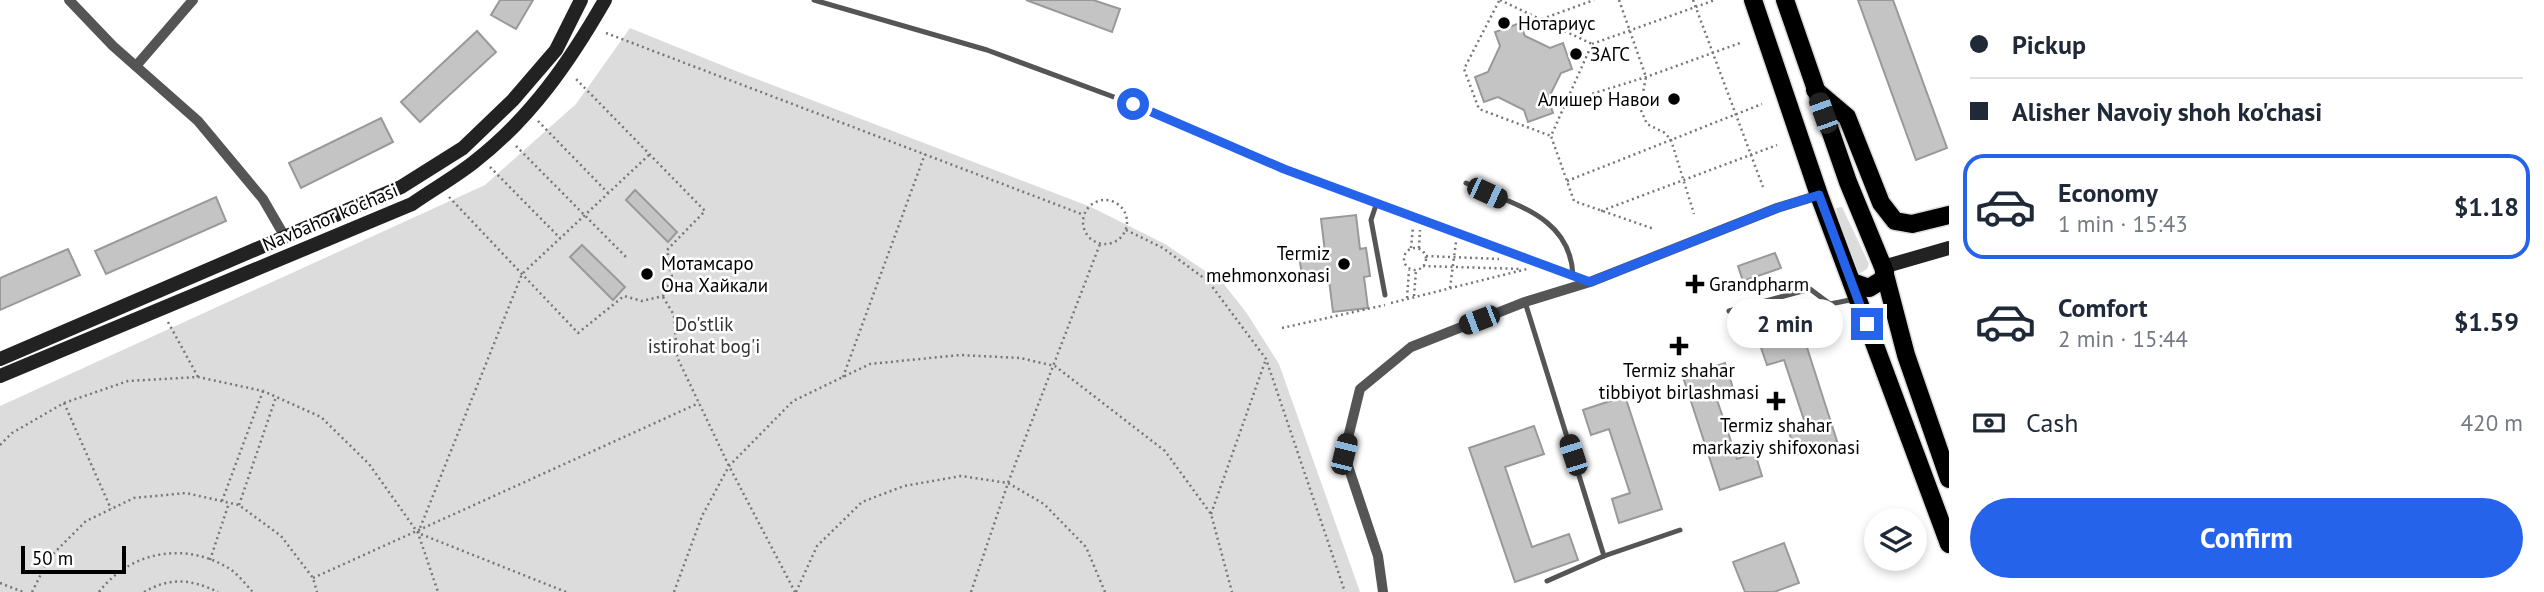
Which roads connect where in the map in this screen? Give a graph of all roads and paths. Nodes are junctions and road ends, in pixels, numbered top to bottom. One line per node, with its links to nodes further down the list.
1 (69, 0): 20 (street)
2 (193, 0): 20 (street)
3 (581, 0): 52 (street, Navbahor ko'chasi)
4 (605, 0): 86 (street, Navbahor ko'chasi)
5 (814, 0): 44 (lane)
6 (1500, 0): 14 (path); 28 (path)
7 (1594, 0): 14 (path)
8 (1619, 0): 15 (path)
9 (1693, 0): 13 (path)
10 (1715, 0): 13 (path)
11 (1753, 0): 42 (main road)
12 (1785, 0): 23 (main road)
13 (1696, 7): 15 (path); 19 (path)
14 (1541, 20): 18 (path)
15 (1630, 30): 18 (path); 22 (path)
16 (606, 33): 33 (path)
17 (1740, 43): 19 (path)
18 (1592, 44): 24 (path)
19 (1713, 53): 22 (path); 26 (path)
20 (136, 66): 52 (street)
21 (575, 77): 32 (path)
22 (1646, 78): 24 (path); 29 (path)
23 (1815, 90): 38 (main road); 49 (main road)
24 (1566, 102): 28 (path)
25 (1762, 104): 26 (path)
26 (1735, 115): 29 (path); 34 (path)
27 (538, 121): 41 (path)
28 (1551, 136): 37 (path)
29 (1671, 140): 36 (path); 37 (path)
30 (1777, 145): 34 (path)
31 (516, 146): 47 (path)
32 (649, 154): 41 (path); 76 (path)
33 (925, 154): 48 (path); 88 (path)
34 (1752, 155): 36 (path); 40 (path)
35 (490, 167): 54 (path)
36 (1684, 180): 45 (path); 46 (path)
37 (1567, 181): 45 (path)
38 (1848, 182): 42 (main road); 69 (main road)
39 (1466, 183): 71 (lane)
40 (1763, 187)
41 (608, 193): 47 (path)
42 (1819, 195): 72 (street); 74 (main road)
43 (449, 197): 70 (path)
44 (1377, 202): 71 (lane); 75 (lane)
45 (1601, 211): 50 (path)
46 (1694, 214)
47 (584, 215): 54 (path); 60 (path)
48 (1084, 215): 51 (path); 55 (path)
49 (1949, 215)
50 (1654, 229)
51 (1126, 230): 55 (path); 84 (path)
52 (285, 237): 83 (street, Navbahor ko'chasi)
53 (1456, 237): 61 (path)
54 (560, 238): 70 (path)
55 (1100, 244): 85 (path)
56 (1411, 248): 57 (path); 57 (path); 66 (path)
57 (1419, 248): 59 (path)
58 (1949, 248): 69 (street)
59 (1426, 256): 61 (path); 64 (path)
60 (626, 257)
61 (1454, 257): 62 (path); 65 (path)
62 (1507, 259)
63 (1534, 265): 67 (path)
64 (1423, 266): 65 (path); 68 (path)
65 (1452, 267): 67 (path); 73 (path)
66 (1409, 268): 68 (path); 78 (path)
67 (1527, 269): 73 (path)
68 (1416, 270): 77 (path)
69 (1884, 270): 74 (main road); 95 (main road)
70 (522, 274): 76 (path); 103 (path)
71 (1573, 275): 72 (lane)
72 (1590, 282): 79 (street)
73 (1450, 288): 77 (path)
74 (1855, 290): 80 (lane); 104 (main road)
75 (1385, 295)
76 (663, 296): 92 (path)
77 (1414, 296): 78 (path)
78 (1407, 298): 82 (path)
79 (1525, 302): 105 (lane); 125 (street)
80 (1728, 311)
81 (168, 322): 87 (path)
82 (1282, 328)
83 (0, 359)
84 (1266, 359): 101 (path); 124 (path)
85 (1055, 366): 88 (path); 96 (path); 101 (path)
86 (0, 376)
87 (198, 377): 89 (path); 91 (path)
88 (843, 377): 94 (path)
89 (263, 391): 90 (path); 97 (path)
90 (276, 397): 99 (path); 103 (path)
91 (64, 403): 93 (path); 100 (path)
92 (699, 403): 94 (path); 103 (path)
93 (0, 445)
94 (729, 466): 119 (path); 120 (path)
95 (1949, 479)
96 (1008, 484): 120 (path); 121 (path); 122 (path)
97 (222, 501): 98 (path); 100 (path)
98 (229, 502): 99 (path); 106 (path)
99 (239, 505): 107 (path)
100 (110, 509): 111 (path)
101 (1211, 514): 123 (path)
102 (1680, 530): 105 (lane)
103 (418, 533): 107 (path); 117 (path); 118 (path)
104 (1949, 544)
105 (1604, 556): 108 (lane)
106 (210, 559): 112 (path); 115 (path)
107 (313, 578): 116 (path)
108 (1547, 581)
109 (0, 583): 110 (path)
110 (23, 592)
111 (32, 592)
112 (99, 592)
113 (144, 592): 114 (path)
114 (218, 592)
115 (253, 592)
116 (317, 592)
117 (438, 592)
118 (566, 592)
119 (674, 592)
120 (796, 592)
121 (971, 592)
122 (1105, 592)
123 (1231, 592)
124 (1345, 592)
125 (1382, 592)

